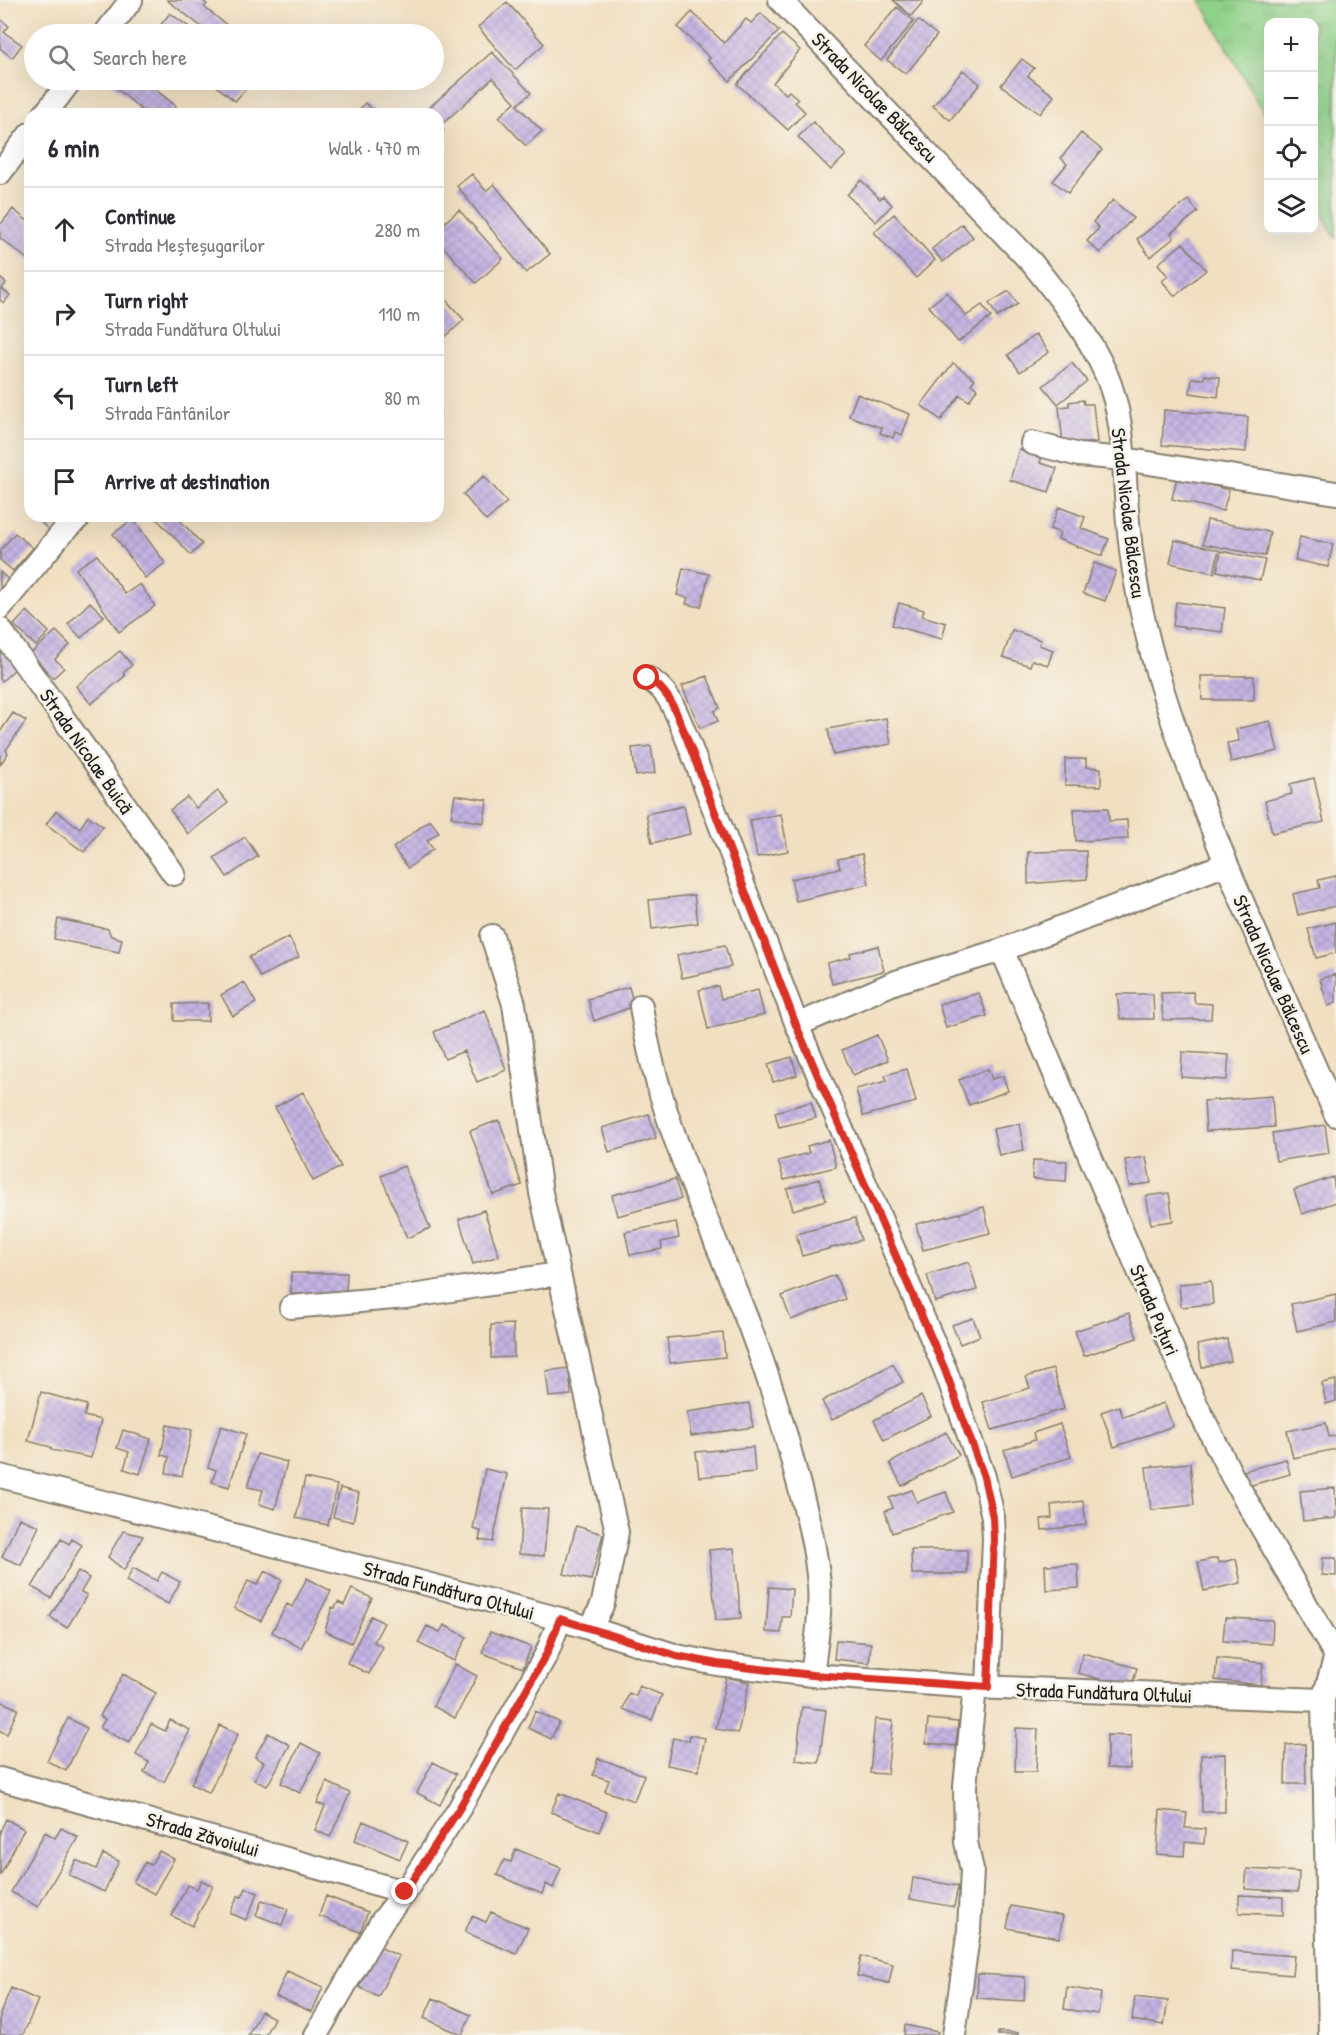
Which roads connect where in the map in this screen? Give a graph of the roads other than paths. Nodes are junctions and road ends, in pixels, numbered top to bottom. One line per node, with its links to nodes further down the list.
1 (131, 0): 3 (street)
2 (780, 0): 9 (street, Strada Nicolae Bălcescu)
3 (113, 24)
4 (63, 90): 5 (street)
5 (50, 108)
6 (24, 142): 7 (street)
7 (0, 173)
8 (1032, 444): 9 (street)
9 (1124, 459): 10 (street); 15 (street, Strada Nicolae Bălcescu)
10 (1336, 493)
11 (74, 522): 12 (street)
12 (0, 608)
13 (0, 629): 16 (street, Strada Nicolae Buică)
14 (647, 678): 20 (street)
15 (1226, 864): 18 (street); 21 (street, Strada Nicolae Bălcescu)
16 (174, 873)
17 (492, 936): 22 (street)
18 (1002, 950): 20 (street); 27 (street, Strada Puțuri)
19 (641, 1006): 28 (street)
20 (796, 1025): 29 (street)
21 (1336, 1115)
22 (558, 1274): 23 (street); 26 (street)
23 (291, 1307)
24 (0, 1476): 25 (street, Strada Fundătura Oltului)
25 (560, 1619): 26 (street, Strada Fundătura Oltului); 32 (street)
26 (591, 1628): 28 (street, Strada Fundătura Oltului)
27 (1336, 1656): 30 (street)
28 (812, 1675): 29 (street, Strada Fundătura Oltului)
29 (981, 1687): 30 (street, Strada Fundătura Oltului); 34 (street)
30 (1323, 1701): 35 (street)
31 (0, 1779): 32 (street, Strada Zăvoiului)
32 (405, 1892): 33 (street)
33 (316, 2035)
34 (954, 2035)
35 (1330, 2035)

